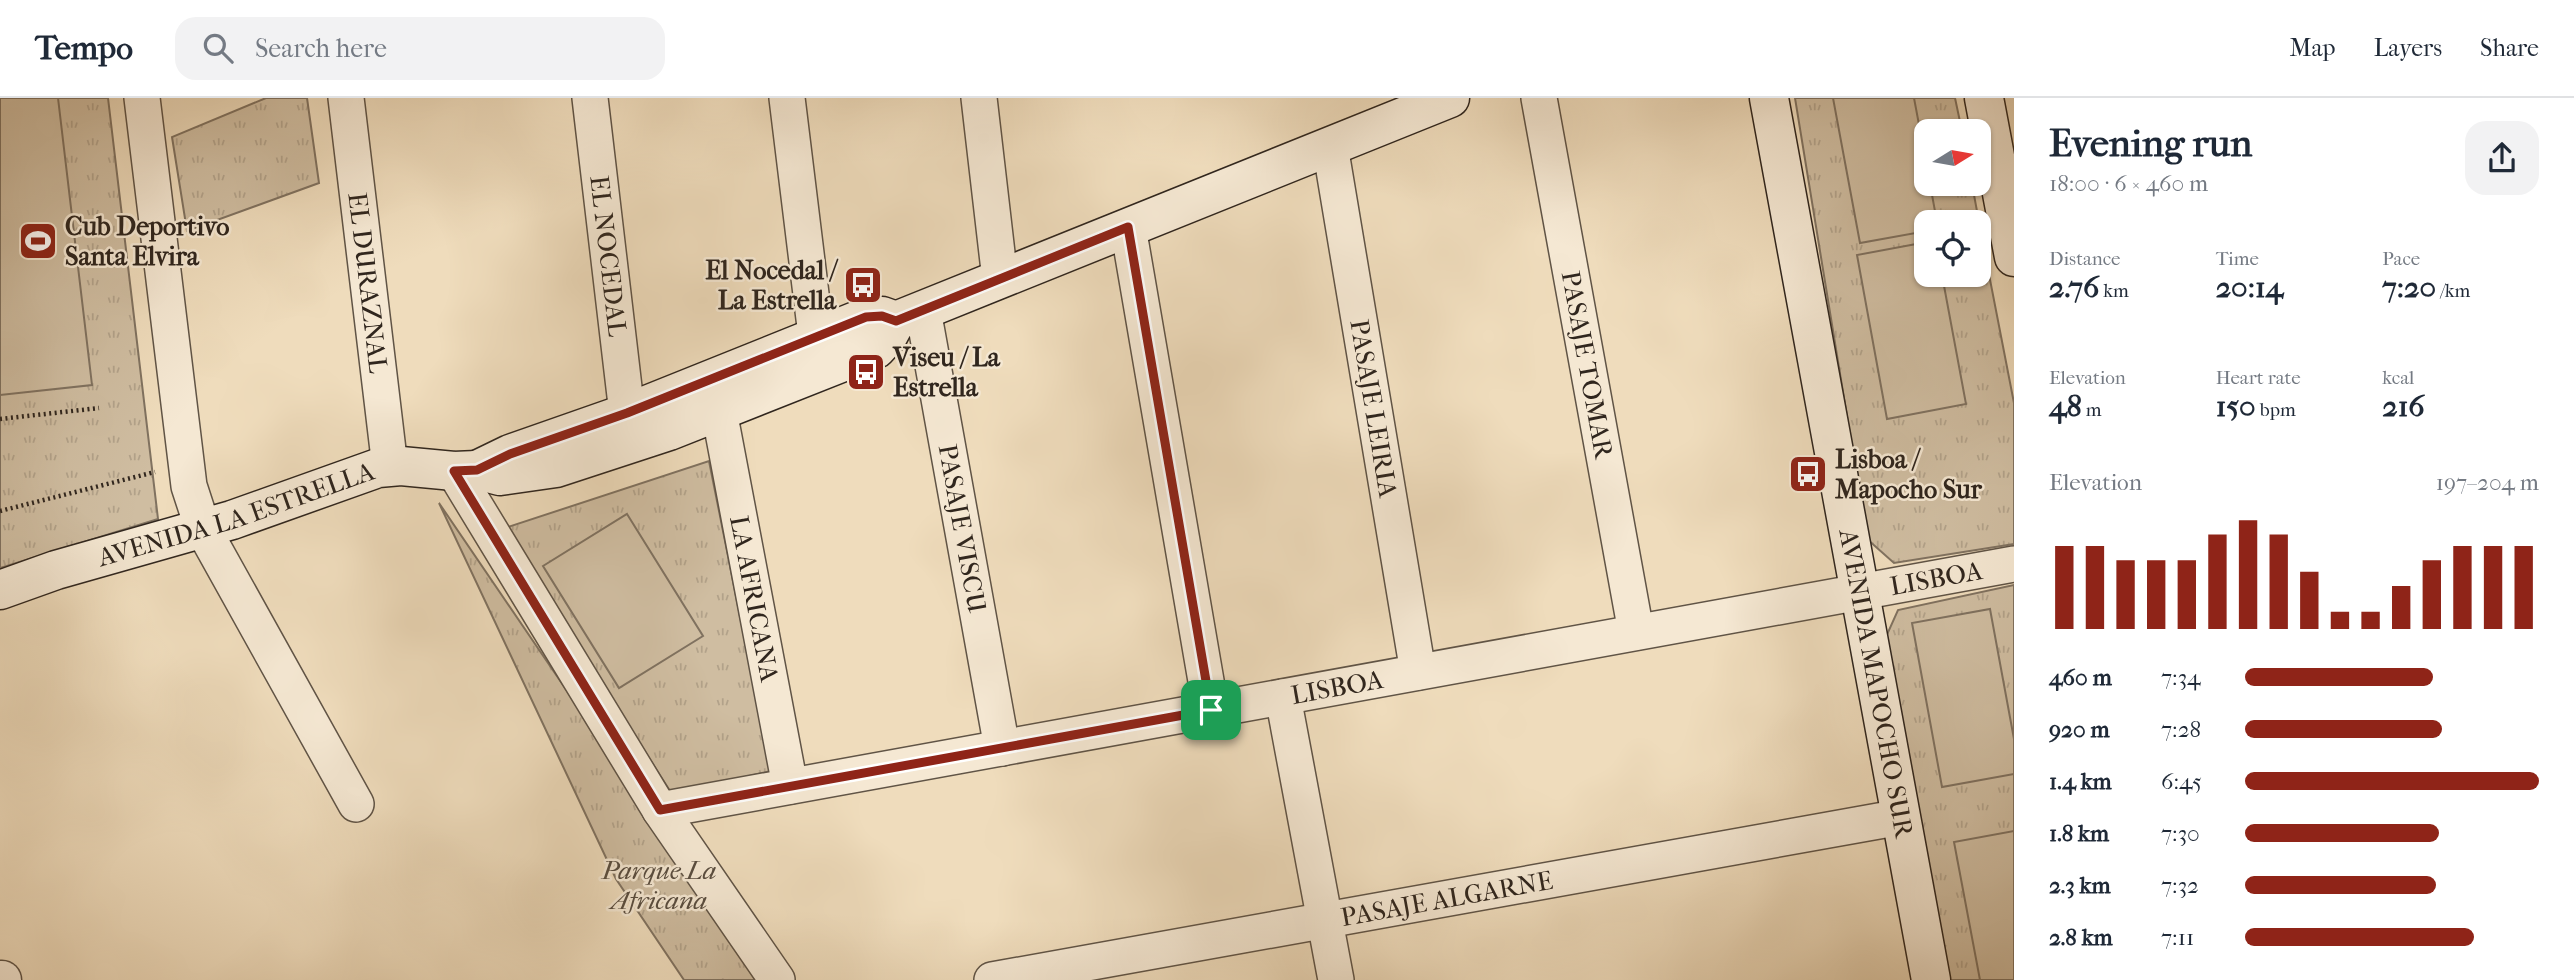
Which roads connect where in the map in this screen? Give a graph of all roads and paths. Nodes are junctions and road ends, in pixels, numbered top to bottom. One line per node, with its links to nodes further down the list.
1 (142, 98): 26 (street)
2 (346, 98): 22 (street, EL DURAZNAL)
3 (590, 98): 20 (street, EL NOCEDAL)
4 (788, 98): 17 (street)
5 (979, 98): 15 (street)
6 (1450, 98): 10 (main road, AVENIDA LA ESTRELLA)
7 (1539, 98): 30 (street, PASAJE TOMAR)
8 (1769, 98): 29 (main road, AVENIDA MAPOCHO SUR)
9 (1984, 98): 12 (main road)
10 (1389, 110): 11 (main road, AVENIDA LA ESTRELLA)
11 (1330, 146): 13 (main road, AVENIDA LA ESTRELLA); 31 (street, PASAJE LEIRIA)
12 (2004, 150): 14 (main road)
13 (1128, 227): 15 (main road, AVENIDA LA ESTRELLA); 33 (street)
14 (2014, 257)
15 (1000, 279): 16 (main road, AVENIDA LA ESTRELLA)
16 (909, 315): 17 (main road, AVENIDA LA ESTRELLA); 19 (main road, AVENIDA LA ESTRELLA); 34 (street, PASAJE VISCU)
17 (816, 335): 20 (main road, AVENIDA LA ESTRELLA)
18 (99, 408): 21 (path)
19 (719, 411): 24 (main road, AVENIDA LA ESTRELLA); 35 (street, LA AFRICANA)
20 (627, 413): 24 (main road, AVENIDA LA ESTRELLA)
21 (0, 419)
22 (390, 467): 24 (main road, AVENIDA LA ESTRELLA); 26 (main road, AVENIDA LA ESTRELLA)
23 (165, 469): 25 (path)
24 (466, 471): 37 (street)
25 (0, 511)
26 (203, 529): 28 (main road, AVENIDA LA ESTRELLA); 36 (street)
27 (2014, 564): 29 (street, LISBOA)
28 (0, 590)
29 (1860, 592): 30 (street, LISBOA); 38 (main road, AVENIDA MAPOCHO SUR)
30 (1636, 632): 31 (street, LISBOA)
31 (1418, 672): 32 (street, LISBOA)
32 (1283, 696): 33 (street, LISBOA); 39 (street)
33 (1211, 710): 34 (street, LISBOA)
34 (1002, 748): 35 (street, LISBOA)
35 (790, 786): 37 (street, LISBOA)
36 (356, 804)
37 (660, 810): 40 (street)
38 (1902, 817): 39 (street, PASAJE ALGARNE); 43 (main road, AVENIDA MAPOCHO SUR)
39 (1325, 921): 41 (street, PASAJE ALGARNE); 42 (street)
40 (777, 980)
41 (992, 980)
42 (1336, 980)
43 (1931, 980)

